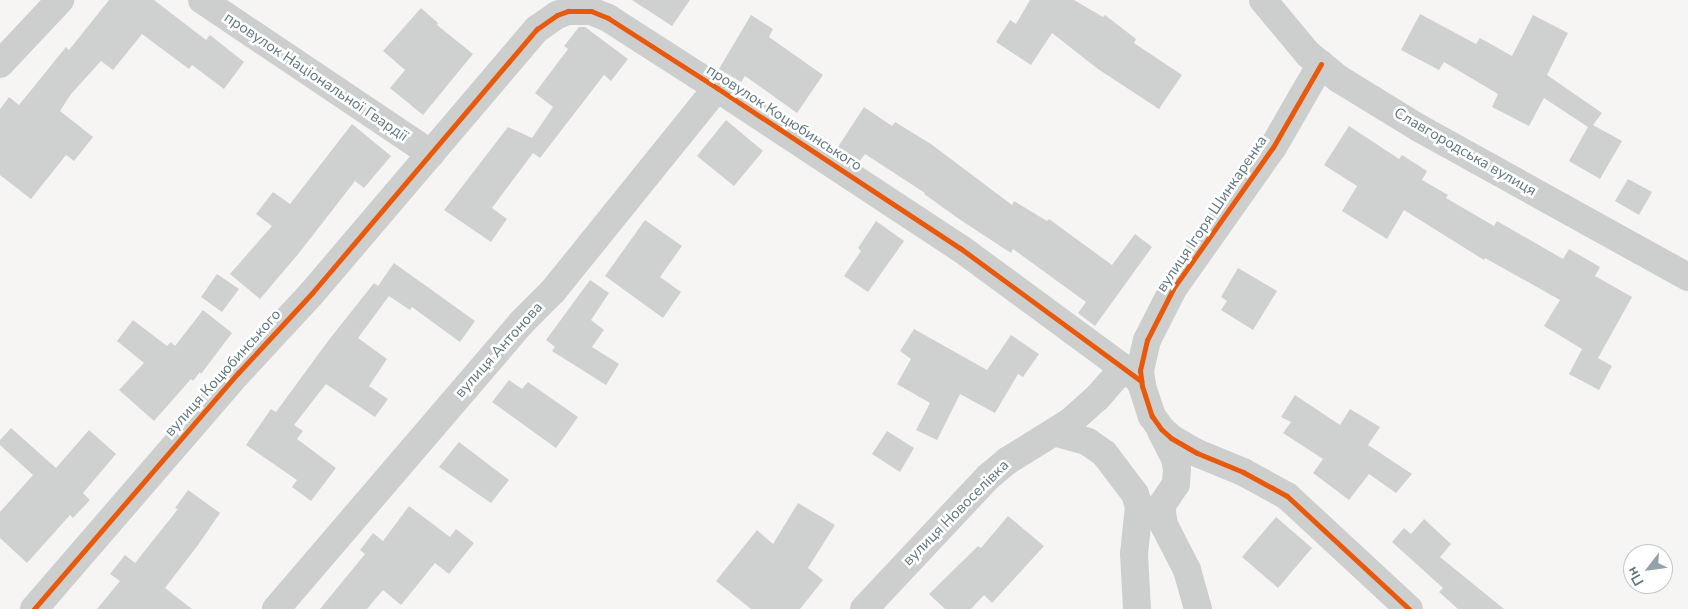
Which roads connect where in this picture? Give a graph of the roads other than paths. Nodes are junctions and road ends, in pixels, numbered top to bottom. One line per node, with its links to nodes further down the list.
1 (60, 0): 4 (street)
2 (202, 0): 7 (street, провулок Національної Гвардії)
3 (1263, 0): 5 (street, Славгородська вулиця)
4 (0, 64)
5 (1321, 64): 8 (street, Славгородська вулиця); 9 (street, вулиця Ігоря Шинкаренка)
6 (717, 88): 7 (street, провулок Коцюбинського); 9 (street, провулок Коцюбинського); 15 (street, вулиця Антонова)
7 (431, 154): 14 (street, вулиця Коцюбинського)
8 (1688, 277)
9 (1132, 374): 10 (street, вулиця Ігоря Шинкаренка); 11 (street, вулиця Новоселівка)
10 (1161, 429): 13 (street); 19 (street, вулиця Ігоря Шинкаренка)
11 (1054, 432): 12 (street); 16 (street, вулиця Новоселівка)
12 (1139, 506): 13 (street); 17 (street)
13 (1174, 545): 18 (street)
14 (34, 609)
15 (276, 609)
16 (864, 609)
17 (1137, 609)
18 (1198, 609)
19 (1409, 609)

